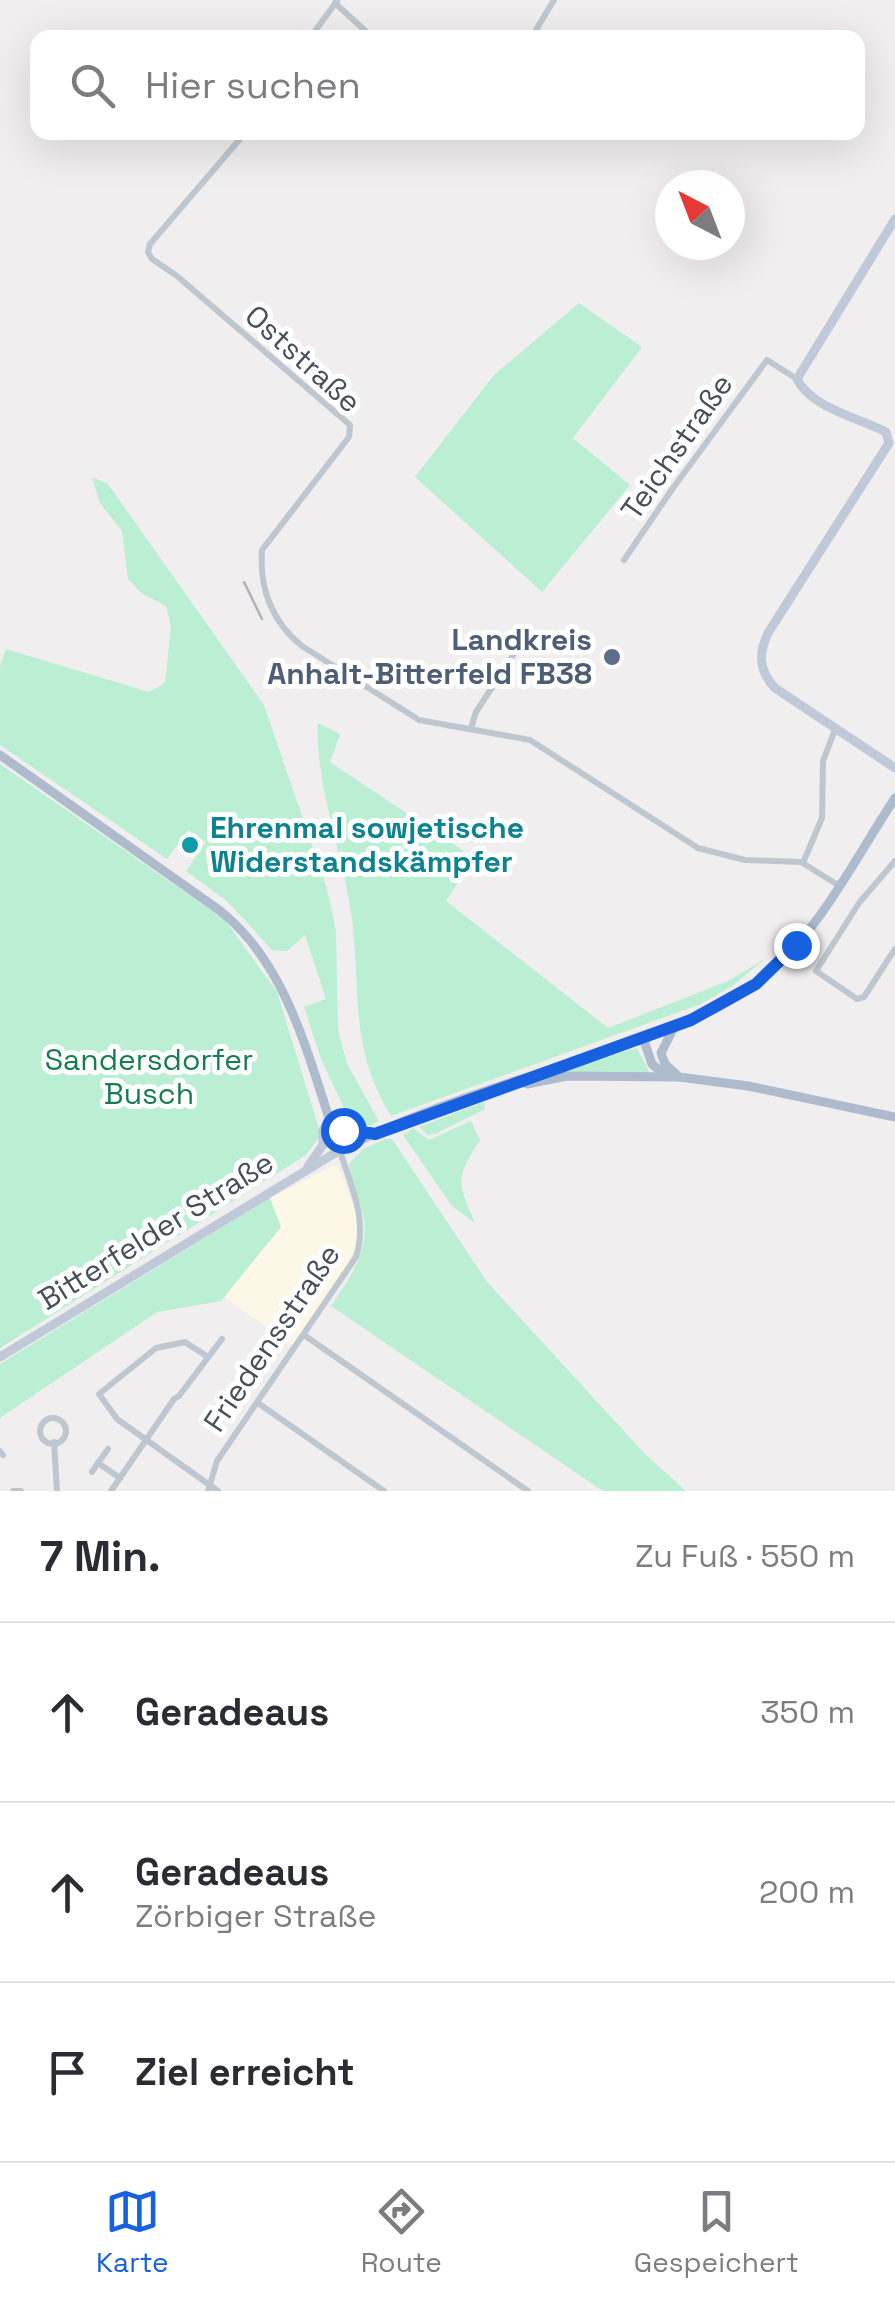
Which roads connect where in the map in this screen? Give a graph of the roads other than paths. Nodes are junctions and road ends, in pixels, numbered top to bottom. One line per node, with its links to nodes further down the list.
1 (554, 0): 5 (street)
2 (336, 2): 3 (street); 4 (street)
3 (316, 30)
4 (365, 30)
5 (536, 30)
6 (239, 140): 12 (street, Oststraße)
7 (895, 218): 8 (street)
8 (797, 380): 9 (street, Teichstraße); 11 (street)
9 (624, 560)
10 (528, 632): 12 (street)
11 (836, 727): 14 (street); 17 (street)
12 (471, 728): 17 (street, Oststraße)
13 (0, 755): 25 (main road)
14 (895, 768)
15 (895, 798): 18 (main road)
16 (895, 861): 19 (street)
17 (803, 862): 18 (street)
18 (838, 885): 20 (main road)
19 (895, 949)
20 (674, 1027): 21 (main road); 22 (main road)
21 (643, 1038): 22 (main road); 23 (main road)
22 (674, 1077): 23 (main road); 24 (main road)
23 (504, 1086): 26 (main road)
24 (895, 1117)
25 (328, 1119): 26 (main road); 27 (main road); 28 (street)
26 (379, 1133): 27 (main road)
27 (340, 1150): 28 (street, Bitterfelder Straße); 29 (street, Friedensstraße)
28 (307, 1168): 31 (street, Bitterfelder Straße)
29 (304, 1335): 33 (street, Friedensstraße); 47 (street)
30 (222, 1338): 32 (street)
31 (0, 1357)
32 (208, 1357): 34 (street); 34 (street)
33 (258, 1403): 40 (street, Friedensstraße); 46 (street)
34 (147, 1441): 39 (street); 40 (street)
35 (54, 1442): 35 (street); 43 (street)
36 (108, 1448): 37 (street)
37 (98, 1463): 38 (street); 39 (street)
38 (92, 1472)
39 (120, 1478): 44 (street)
40 (209, 1488): 45 (street)
41 (14, 1491): 42 (street)
42 (22, 1491)
43 (56, 1491)
44 (111, 1491)
45 (218, 1491)
46 (384, 1491)
47 (528, 1491)

